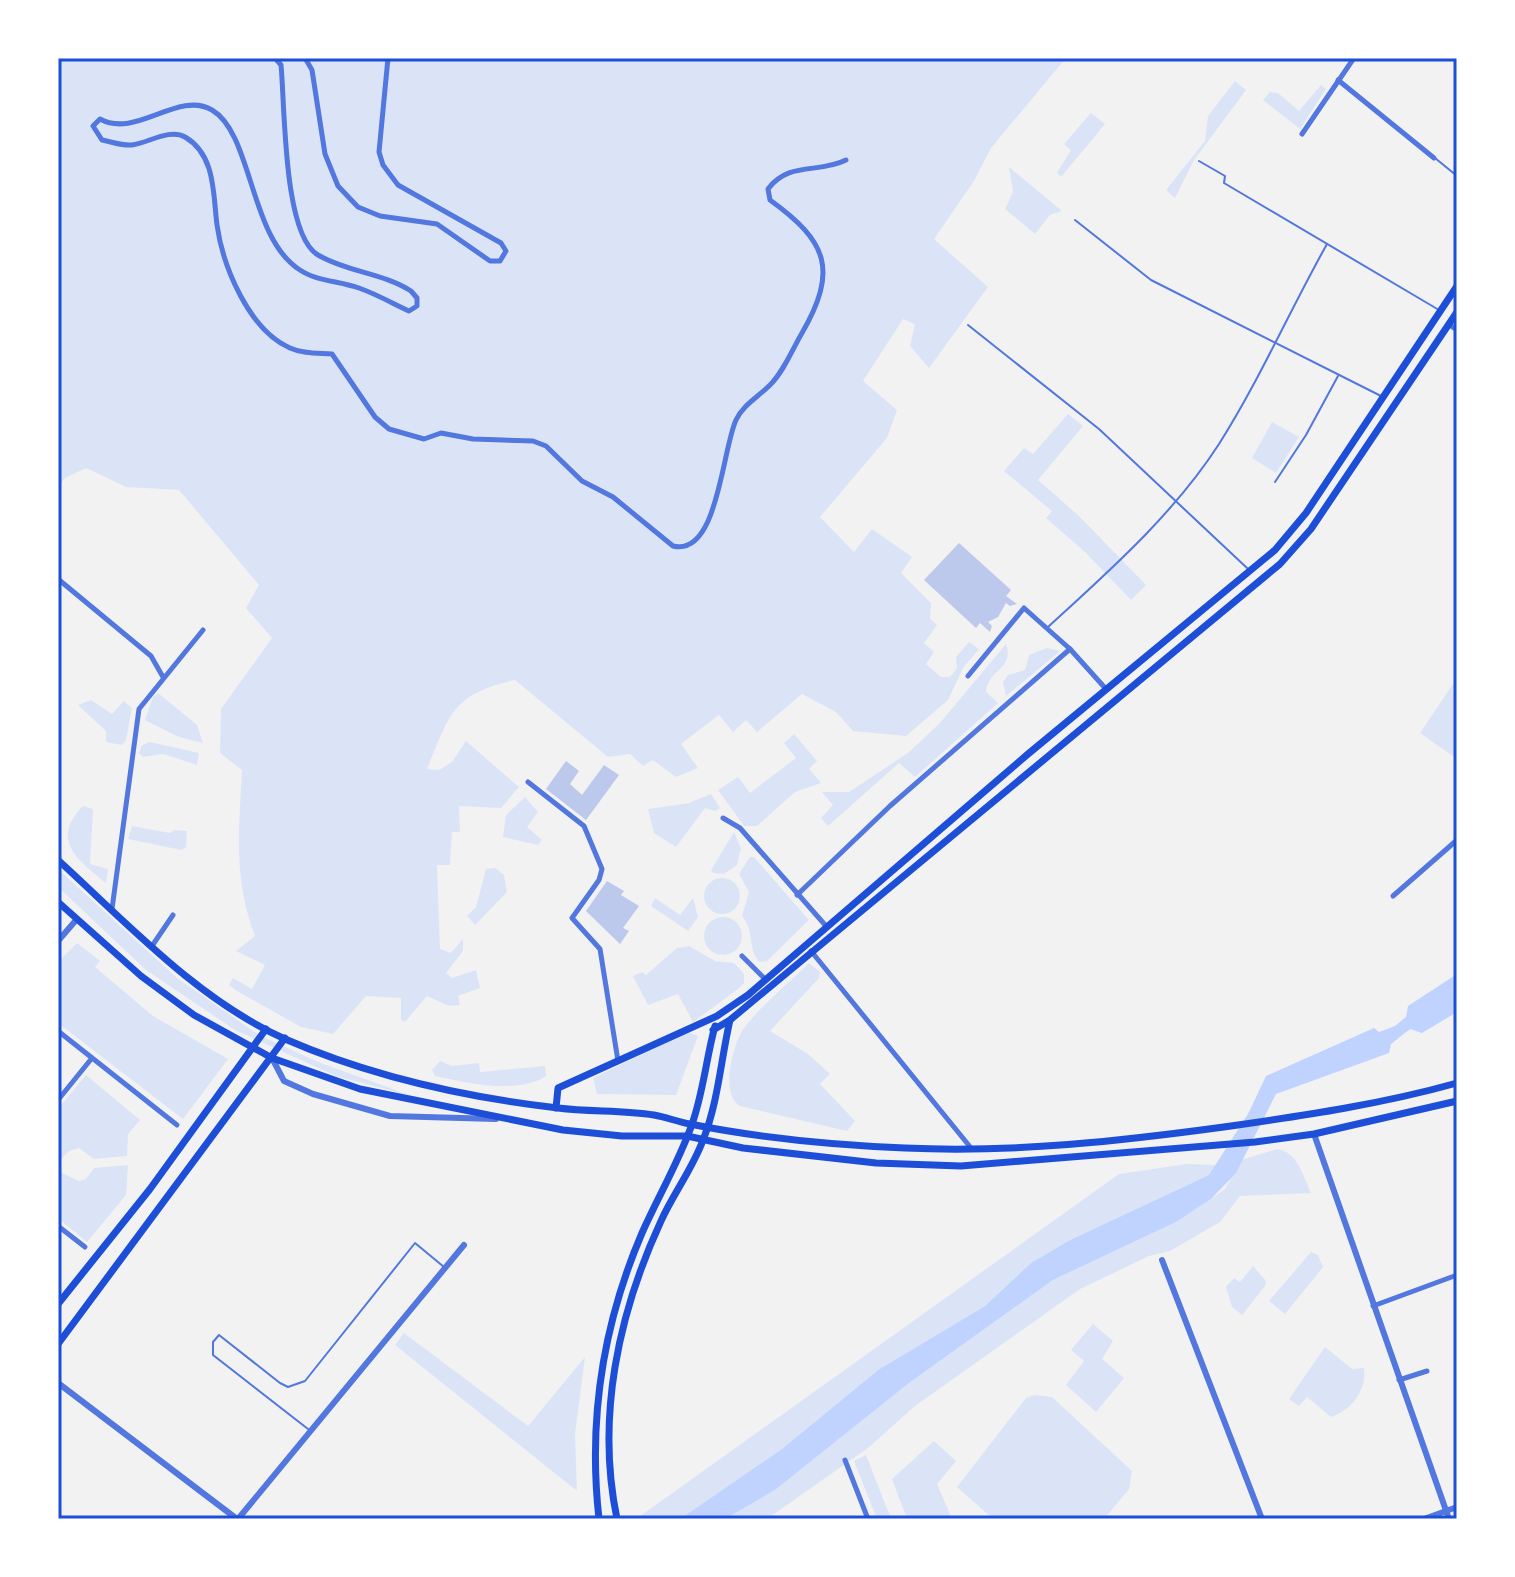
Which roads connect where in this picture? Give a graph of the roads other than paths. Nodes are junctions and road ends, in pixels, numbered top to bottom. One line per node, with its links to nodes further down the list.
1 (275, 58): 8 (street)
2 (305, 58): 3 (street)
3 (388, 58)
4 (1354, 58): 5 (street)
5 (1338, 80): 6 (street); 7 (street)
6 (1302, 134)
7 (1434, 158): 10 (lane)
8 (846, 160)
9 (1199, 161): 12 (lane)
10 (1457, 176)
11 (1075, 220): 19 (lane)
12 (1327, 244): 14 (lane); 19 (lane)
13 (1457, 286): 14 (main road)
14 (1440, 310): 21 (main road)
15 (1457, 312): 16 (main road)
16 (1448, 324): 18 (street); 45 (main road)
17 (968, 325): 23 (lane)
18 (1457, 330)
19 (1273, 342): 20 (lane); 23 (lane)
20 (1339, 374): 21 (lane); 22 (lane)
21 (1382, 396): 24 (main road)
22 (1275, 482)
23 (1175, 500): 24 (lane); 26 (lane)
24 (1252, 572): 31 (main road)
25 (58, 579): 30 (street)
26 (1047, 628): 28 (street); 29 (street)
27 (203, 630): 30 (street)
28 (1070, 649): 31 (street); 36 (street)
29 (968, 676)
30 (163, 677): 39 (street)
31 (1106, 689): 42 (main road)
32 (528, 782): 57 (street)
33 (723, 818): 36 (street)
34 (1457, 840): 37 (street)
35 (58, 860): 39 (main road)
36 (797, 895): 42 (street)
37 (1393, 896)
38 (58, 902): 41 (main road)
39 (112, 909): 44 (main road)
40 (173, 915): 44 (street)
41 (77, 919): 43 (street); 54 (main road)
42 (826, 926): 45 (main road)
43 (58, 941)
44 (152, 946): 50 (main road)
45 (808, 947): 47 (main road); 49 (main road); 69 (street)
46 (742, 956): 47 (street)
47 (766, 980): 48 (main road)
48 (721, 1014): 49 (main road); 51 (main road); 57 (main road)
49 (730, 1020): 51 (main road); 65 (main road)
50 (266, 1029): 53 (main road); 54 (main road)
51 (713, 1030): 64 (main road)
52 (58, 1031): 55 (street)
53 (285, 1038): 56 (main road); 61 (main road)
54 (253, 1049): 56 (main road); 76 (main road)
55 (92, 1058): 59 (street); 63 (street)
56 (272, 1058): 62 (main road); 62 (street); 78 (main road)
57 (618, 1062): 61 (main road)
58 (1457, 1083): 69 (main road)
59 (58, 1100)
60 (1457, 1101): 66 (main road)
61 (556, 1108): 64 (main road)
62 (515, 1120): 67 (main road)
63 (177, 1125)
64 (692, 1125): 65 (main road); 67 (main road)
65 (707, 1126): 68 (main road); 69 (main road)
66 (1314, 1134): 68 (main road); 77 (street)
67 (687, 1136): 68 (main road); 87 (main road)
68 (703, 1140): 88 (main road)
69 (973, 1150)
70 (58, 1226): 72 (street)
71 (464, 1245): 74 (street)
72 (85, 1247)
73 (1162, 1260): 90 (street)
74 (445, 1268): 82 (street); 82 (lane)
75 (1457, 1275): 77 (street)
76 (58, 1304)
77 (1372, 1307): 80 (street)
78 (58, 1344)
79 (1427, 1371): 80 (street)
80 (1398, 1381): 85 (street)
81 (58, 1383): 86 (street)
82 (309, 1429): 86 (street)
83 (845, 1460): 89 (street)
84 (1457, 1507): 85 (street)
85 (1446, 1511): 91 (street); 92 (street)
86 (237, 1519)
87 (599, 1519)
88 (617, 1519)
89 (868, 1519)
90 (1262, 1519)
91 (1424, 1519)
92 (1449, 1519)

